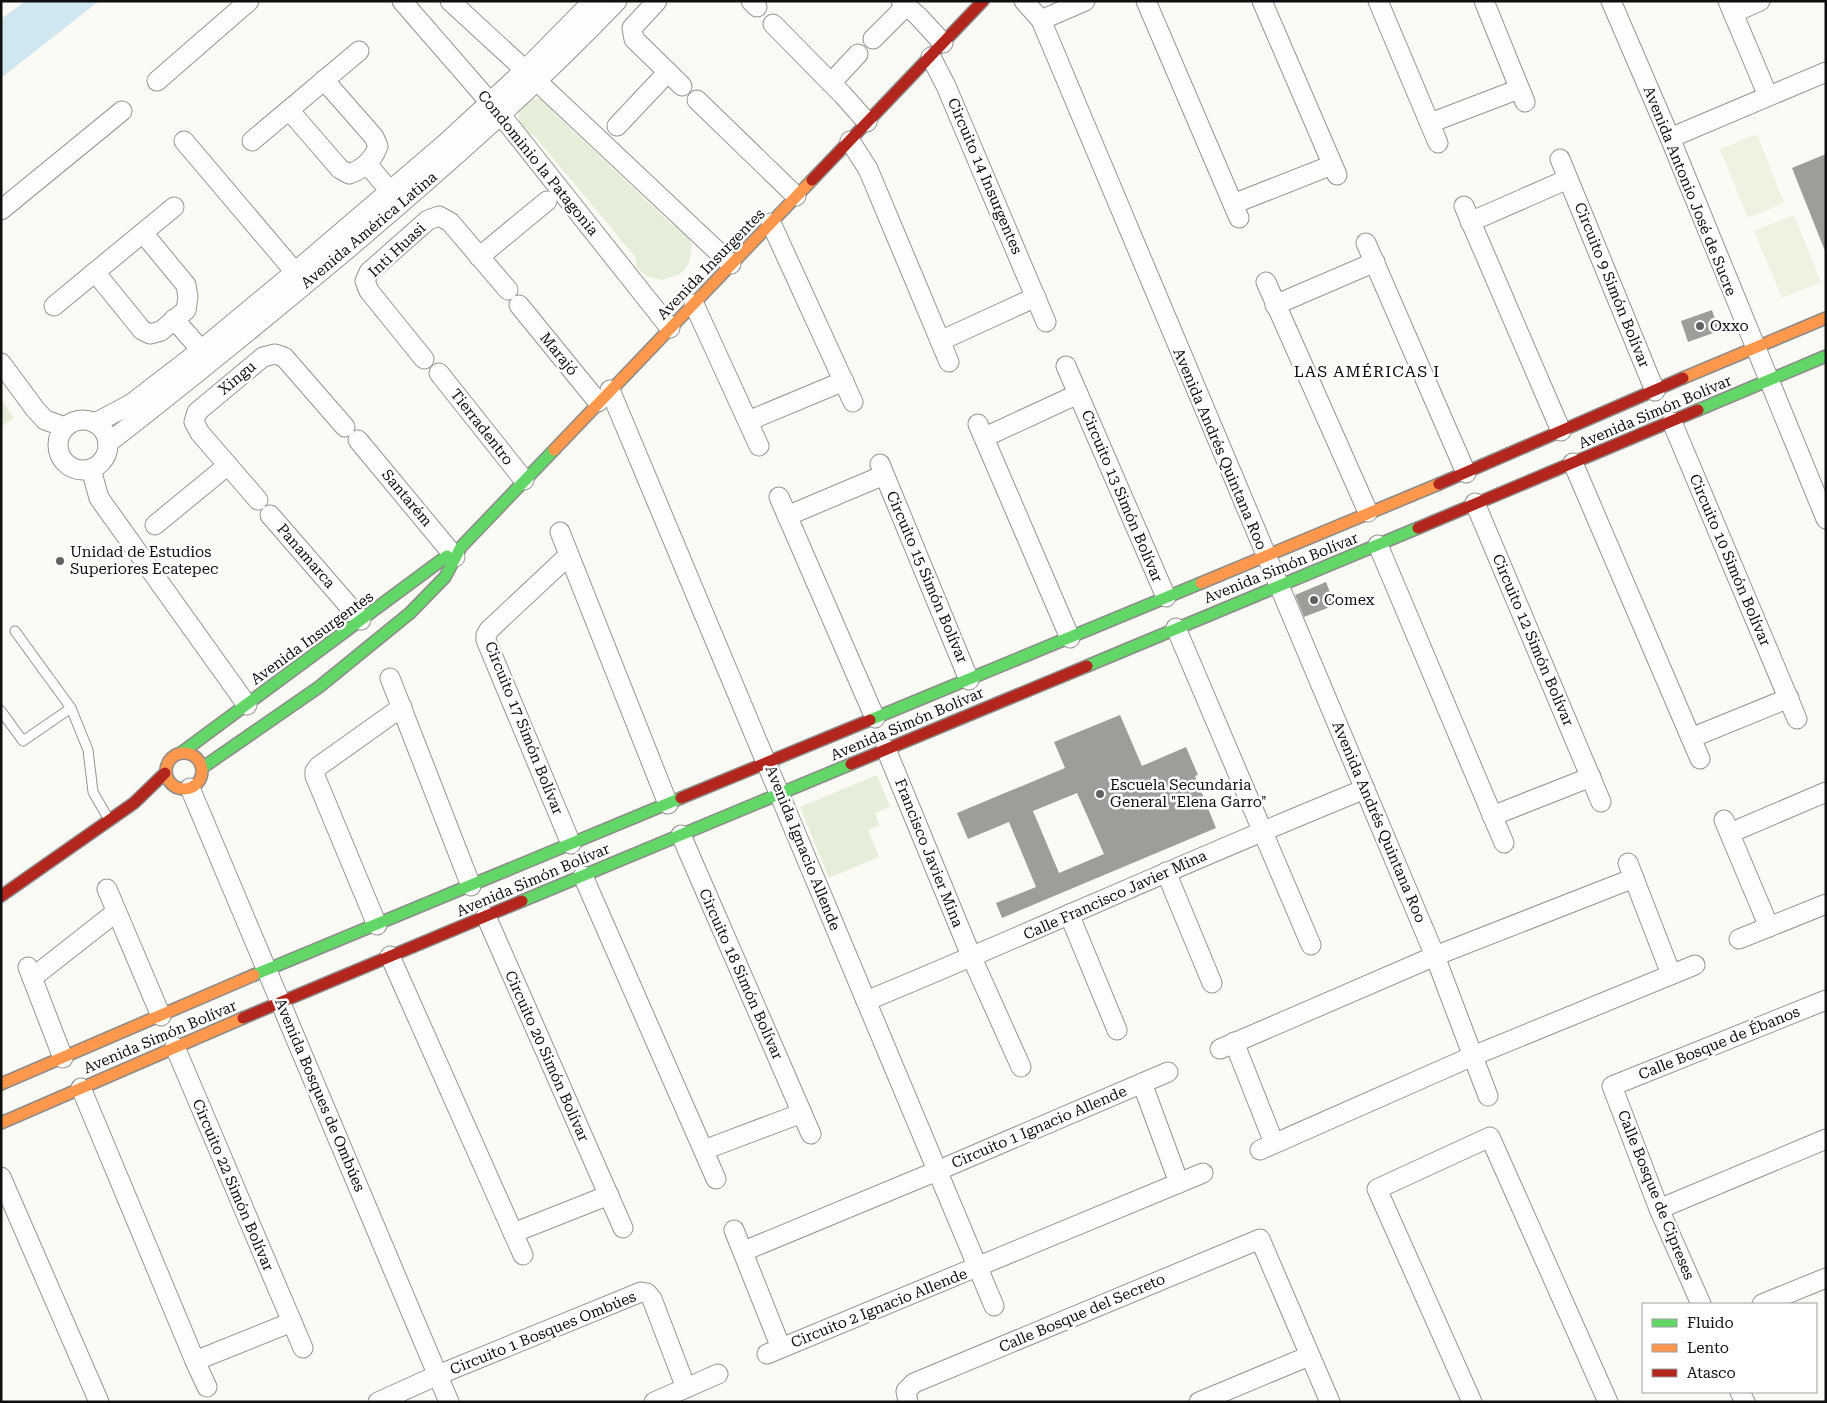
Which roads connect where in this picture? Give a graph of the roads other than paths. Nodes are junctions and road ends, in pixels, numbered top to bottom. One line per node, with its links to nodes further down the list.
1 (249, 1): 28 (street)
2 (402, 1): 33 (street, Condominio la Patagonia)
3 (450, 1): 26 (street)
4 (593, 1): 26 (street, Avenida América Latina)
5 (617, 1): 26 (street, Avenida América Latina)
6 (657, 1): 24 (street)
7 (984, 1): 21 (main road, Avenida Insurgentes)
8 (1024, 1): 18 (street, Avenida Andrés Quintana Roo)
9 (1085, 1): 18 (street)
10 (1146, 1): 11 (street)
11 (1262, 1)
12 (1378, 1): 37 (street)
13 (1484, 1): 37 (street)
14 (1611, 1): 39 (street, Avenida Antonio José de Sucre)
15 (1760, 1): 17 (street)
16 (904, 4): 20 (street); 21 (street, Circuito 14 Insurgentes)
17 (1731, 7): 31 (street)
18 (1041, 20): 114 (street, Avenida Andrés Quintana Roo)
19 (773, 24): 29 (street)
20 (873, 39)
21 (937, 50): 36 (main road, Avenida Insurgentes); 63 (street, Circuito 14 Insurgentes)
22 (359, 51): 27 (street)
23 (858, 54): 29 (street)
24 (668, 72): 30 (street); 38 (street)
25 (1826, 72): 31 (street)
26 (531, 76): 33 (street, Avenida América Latina); 59 (street)
27 (324, 80): 34 (street); 45 (street)
28 (157, 81)
29 (831, 83): 36 (street)
30 (682, 86)
31 (1768, 96): 39 (street)
32 (697, 100): 48 (street)
33 (495, 109): 47 (street, Avenida América Latina); 52 (street, Avenida América Latina); 71 (street, Condominio la Patagonia)
34 (289, 110): 41 (street); 45 (street)
35 (122, 111): 51 (street)
36 (867, 122): 42 (main road, Avenida Insurgentes)
37 (1430, 123): 43 (street)
38 (617, 126)
39 (1670, 138): 73 (street, Avenida Antonio José de Sucre)
40 (184, 141): 61 (street)
41 (252, 141)
42 (850, 142): 48 (main road, Avenida Insurgentes); 72 (street)
43 (1438, 143)
44 (1560, 160): 46 (street, Circuito 9 Simón Bolívar)
45 (366, 164): 47 (street)
46 (1568, 179): 85 (street, Circuito 9 Simón Bolívar); 93 (street)
47 (390, 191): 61 (street, Avenida América Latina)
48 (796, 196): 53 (main road, Avenida Insurgentes)
49 (547, 201): 57 (street)
50 (174, 207): 54 (street)
51 (1, 210)
52 (379, 222): 56 (street); 75 (street, Avenida América Latina)
53 (772, 223): 59 (main road, Avenida Insurgentes); 84 (street)
54 (143, 233): 60 (street); 69 (street)
55 (1366, 243): 58 (street)
56 (398, 246): 57 (street, Inti Huasi); 77 (street, Inti Huasi)
57 (479, 257): 64 (street, Inti Huasi)
58 (1375, 262): 66 (street); 100 (street)
59 (731, 264): 65 (main road, Avenida Insurgentes)
60 (95, 272): 67 (street); 69 (street)
61 (295, 272): 74 (street, Avenida América Latina)
62 (1266, 282): 66 (street)
63 (1036, 297): 70 (street, Circuito 14 Insurgentes); 72 (street)
64 (513, 298): 87 (street, Marajó)
65 (694, 304): 71 (main road, Avenida Insurgentes); 89 (street)
66 (1275, 305): 105 (street)
67 (54, 306)
68 (1826, 318): 73 (main road, Avenida Simón Bolívar)
69 (174, 320): 74 (street)
70 (1046, 322)
71 (670, 328): 87 (main road, Avenida Insurgentes)
72 (940, 341): 78 (street)
73 (1754, 347): 83 (street, Avenida Antonio José de Sucre); 85 (main road, Avenida Simón Bolívar)
74 (201, 350): 91 (street, Avenida América Latina)
75 (219, 356): 82 (street); 95 (street, Avenida América Latina)
76 (1826, 356): 83 (main road, Avenida Simón Bolívar)
77 (424, 360)
78 (949, 362)
79 (1, 363): 92 (street)
80 (1066, 366): 86 (street, Circuito 13 Simón Bolívar)
81 (439, 373): 101 (street, Tierradentro)
82 (238, 378): 94 (street, Xingu); 98 (street, Xingu)
83 (1768, 380): 90 (main road, Avenida Simón Bolívar); 108 (street, Avenida Antonio José de Sucre)
84 (844, 381): 88 (street); 89 (street)
85 (1655, 391): 93 (main road, Avenida Simón Bolívar)
86 (1078, 394): 116 (street, Circuito 13 Simón Bolívar); 120 (street, Circuito 13 Simón Bolívar)
87 (604, 396): 101 (main road, Avenida Insurgentes); 134 (street, Avenida Ignacio Allende)
88 (853, 402)
89 (748, 420): 96 (street)
90 (1672, 422): 97 (main road, Avenida Simón Bolívar); 123 (street, Circuito 10 Simón Bolívar)
91 (95, 423): 92 (street, Avenida América Latina); 95 (street)
92 (66, 427): 99 (street)
93 (1561, 431): 100 (main road, Avenida Simón Bolívar)
94 (351, 434): 112 (street, Santarém)
95 (108, 443): 99 (street, Avenida América Latina)
96 (759, 446)
97 (1573, 463): 104 (main road, Avenida Simón Bolívar); 130 (street)
98 (228, 465): 103 (street, Xingu); 109 (street)
99 (91, 469): 124 (street)
100 (1466, 473): 105 (main road, Avenida Simón Bolívar)
101 (524, 480): 112 (main road, Avenida Insurgentes)
102 (778, 497): 107 (street)
103 (258, 500)
104 (1475, 503): 111 (main road, Avenida Simón Bolívar); 137 (street, Circuito 12 Simón Bolívar)
105 (1368, 512): 114 (main road, Avenida Simón Bolívar)
106 (270, 515): 117 (street, Panamarca)
107 (786, 516): 122 (street, Circuito 15 Simón Bolívar); 128 (street)
108 (1826, 519)
109 (155, 525)
110 (560, 532): 113 (street)
111 (1378, 545): 115 (main road, Avenida Simón Bolívar); 145 (street)
112 (456, 552): 117 (main road, Avenida Insurgentes); 135 (main road, Avenida Insurgentes)
113 (568, 556): 144 (street); 150 (street, Circuito 17 Simón Bolívar)
114 (1265, 556): 115 (street, Avenida Andrés Quintana Roo); 116 (main road, Avenida Simón Bolívar)
115 (1278, 585): 118 (main road, Avenida Simón Bolívar); 139 (street, Avenida Andrés Quintana Roo)
116 (1166, 597): 120 (main road, Avenida Simón Bolívar)
117 (361, 620): 124 (main road, Avenida Insurgentes)
118 (1176, 628): 131 (main road, Avenida Simón Bolívar); 147 (street)
119 (16, 631): 126 (lane)
120 (1070, 638): 122 (main road, Avenida Simón Bolívar)
121 (390, 678): 125 (street)
122 (969, 680): 128 (main road, Avenida Simón Bolívar)
123 (1789, 698): 129 (street, Circuito 10 Simón Bolívar); 130 (street)
124 (247, 704): 132 (main road, Avenida Insurgentes)
125 (402, 707): 153 (street); 160 (street)
126 (71, 708): 127 (lane); 146 (lane)
127 (1, 711)
128 (875, 718): 134 (main road, Avenida Simón Bolívar)
129 (1797, 719)
130 (1691, 738): 133 (street)
131 (886, 749): 141 (main road, Avenida Simón Bolívar); 166 (street, Francisco Javier Mina)
132 (181, 753): 135 (main road); 136 (main road)
133 (1700, 759)
134 (767, 763): 141 (street, Avenida Ignacio Allende); 144 (main road, Avenida Simón Bolívar)
135 (202, 768): 138 (main road)
136 (166, 773): 138 (main road); 143 (main road)
137 (1591, 777): 142 (street, Circuito 12 Simón Bolívar); 145 (street)
138 (182, 787): 143 (main road); 168 (street, Avenida Bosques de Ombúes)
139 (1364, 789): 147 (street, Calle Francisco Javier Mina); 165 (street, Avenida Andrés Quintana Roo)
140 (1826, 792): 161 (street)
141 (780, 793): 148 (main road, Avenida Simón Bolívar); 172 (street, Avenida Ignacio Allende)
142 (1601, 802)
143 (134, 803): 146 (main road)
144 (668, 804): 150 (main road, Avenida Simón Bolívar)
145 (1492, 816): 149 (street)
146 (109, 820): 155 (main road)
147 (1263, 830): 151 (street, Calle Francisco Javier Mina); 163 (street)
148 (681, 835): 152 (main road, Avenida Simón Bolívar); 186 (street, Circuito 18 Simón Bolívar)
149 (1504, 843)
150 (571, 844): 153 (main road, Avenida Simón Bolívar)
151 (1166, 872): 158 (street, Calle Francisco Javier Mina); 170 (street)
152 (583, 876): 159 (main road, Avenida Simón Bolívar); 190 (street)
153 (471, 886): 160 (main road, Avenida Simón Bolívar)
154 (107, 889): 157 (street)
155 (1, 896)
156 (1826, 904): 161 (street)
157 (116, 912): 174 (street); 178 (street)
158 (1069, 914): 166 (street, Calle Francisco Javier Mina); 175 (street)
159 (486, 916): 164 (main road, Avenida Simón Bolívar); 196 (street, Circuito 20 Simón Bolívar)
160 (378, 925): 168 (main road, Avenida Simón Bolívar)
161 (1769, 926): 162 (street)
162 (1739, 939)
163 (1311, 945)
164 (390, 956): 173 (main road, Avenida Simón Bolívar); 200 (street)
165 (1435, 956): 169 (street); 177 (street, Avenida Andrés Quintana Roo); 177 (street)
166 (972, 958): 172 (street, Calle Francisco Javier Mina); 179 (street, Francisco Javier Mina)
167 (1695, 965): 169 (street)
168 (267, 970): 173 (street, Avenida Bosques de Ombúes); 174 (main road, Avenida Simón Bolívar)
169 (1671, 974): 177 (street)
170 (1212, 983)
171 (1826, 1000): 183 (street, Calle Bosque de Ébanos)
172 (866, 1001): 191 (street, Avenida Ignacio Allende)
173 (281, 1002): 176 (main road, Avenida Simón Bolívar); 213 (street, Avenida Bosques de Ombúes)
174 (161, 1016): 178 (main road, Avenida Simón Bolívar)
175 (1117, 1030)
176 (175, 1048): 184 (main road, Avenida Simón Bolívar); 208 (street, Circuito 22 Simón Bolívar)
177 (1473, 1056): 185 (street, Avenida Andrés Quintana Roo)
178 (63, 1058): 182 (main road, Avenida Simón Bolívar)
179 (1021, 1067)
180 (1168, 1072): 181 (street, Circuito 1 Ignacio Allende)
181 (1142, 1083): 191 (street, Circuito 1 Ignacio Allende); 195 (street, Circuito 1 Ignacio Allende)
182 (1, 1084)
183 (1612, 1086): 197 (street, Calle Bosque de Cipreses)
184 (81, 1088): 187 (main road, Avenida Simón Bolívar); 211 (street)
185 (1488, 1096)
186 (802, 1113): 188 (street, Circuito 18 Simón Bolívar); 190 (street)
187 (1, 1123)
188 (811, 1134)
189 (1826, 1139): 197 (street)
190 (704, 1150): 194 (street)
191 (937, 1171): 201 (street); 203 (street, Avenida Ignacio Allende)
192 (1203, 1173): 195 (street)
193 (1, 1177): 217 (street)
194 (716, 1179)
195 (1178, 1183): 203 (street)
196 (609, 1195): 198 (street, Circuito 20 Simón Bolívar); 200 (street)
197 (1659, 1209): 205 (street, Calle Bosque de Cipreses)
198 (624, 1228)
199 (734, 1230): 201 (street, Circuito 2 Ignacio Allende)
200 (513, 1233): 202 (street)
201 (744, 1251): 203 (street, Circuito 2 Ignacio Allende)
202 (523, 1255)
203 (978, 1267): 207 (street, Avenida Ignacio Allende)
204 (1826, 1278): 206 (street)
205 (1701, 1303)
206 (1764, 1303)
207 (994, 1306)
208 (292, 1322): 209 (street, Circuito 22 Simón Bolívar); 211 (street)
209 (303, 1348)
210 (1309, 1356): 216 (street, Calle Bosque del Secreto); 221 (street); 222 (street)
211 (195, 1361): 214 (street)
212 (718, 1374): 215 (street)
213 (438, 1376): 215 (street, Circuito 1 Bosques Ombúes); 218 (street, Circuito 1 Bosques Ombúes); 219 (street, Avenida Bosques de Ombúes)
214 (207, 1387)
215 (686, 1388): 220 (street)
216 (907, 1396)
217 (99, 1402)
218 (378, 1402)
219 (449, 1402)
220 (654, 1402)
221 (1199, 1402)
222 (1330, 1402)
223 (1472, 1402): 224 (street)
224 (1608, 1402)

